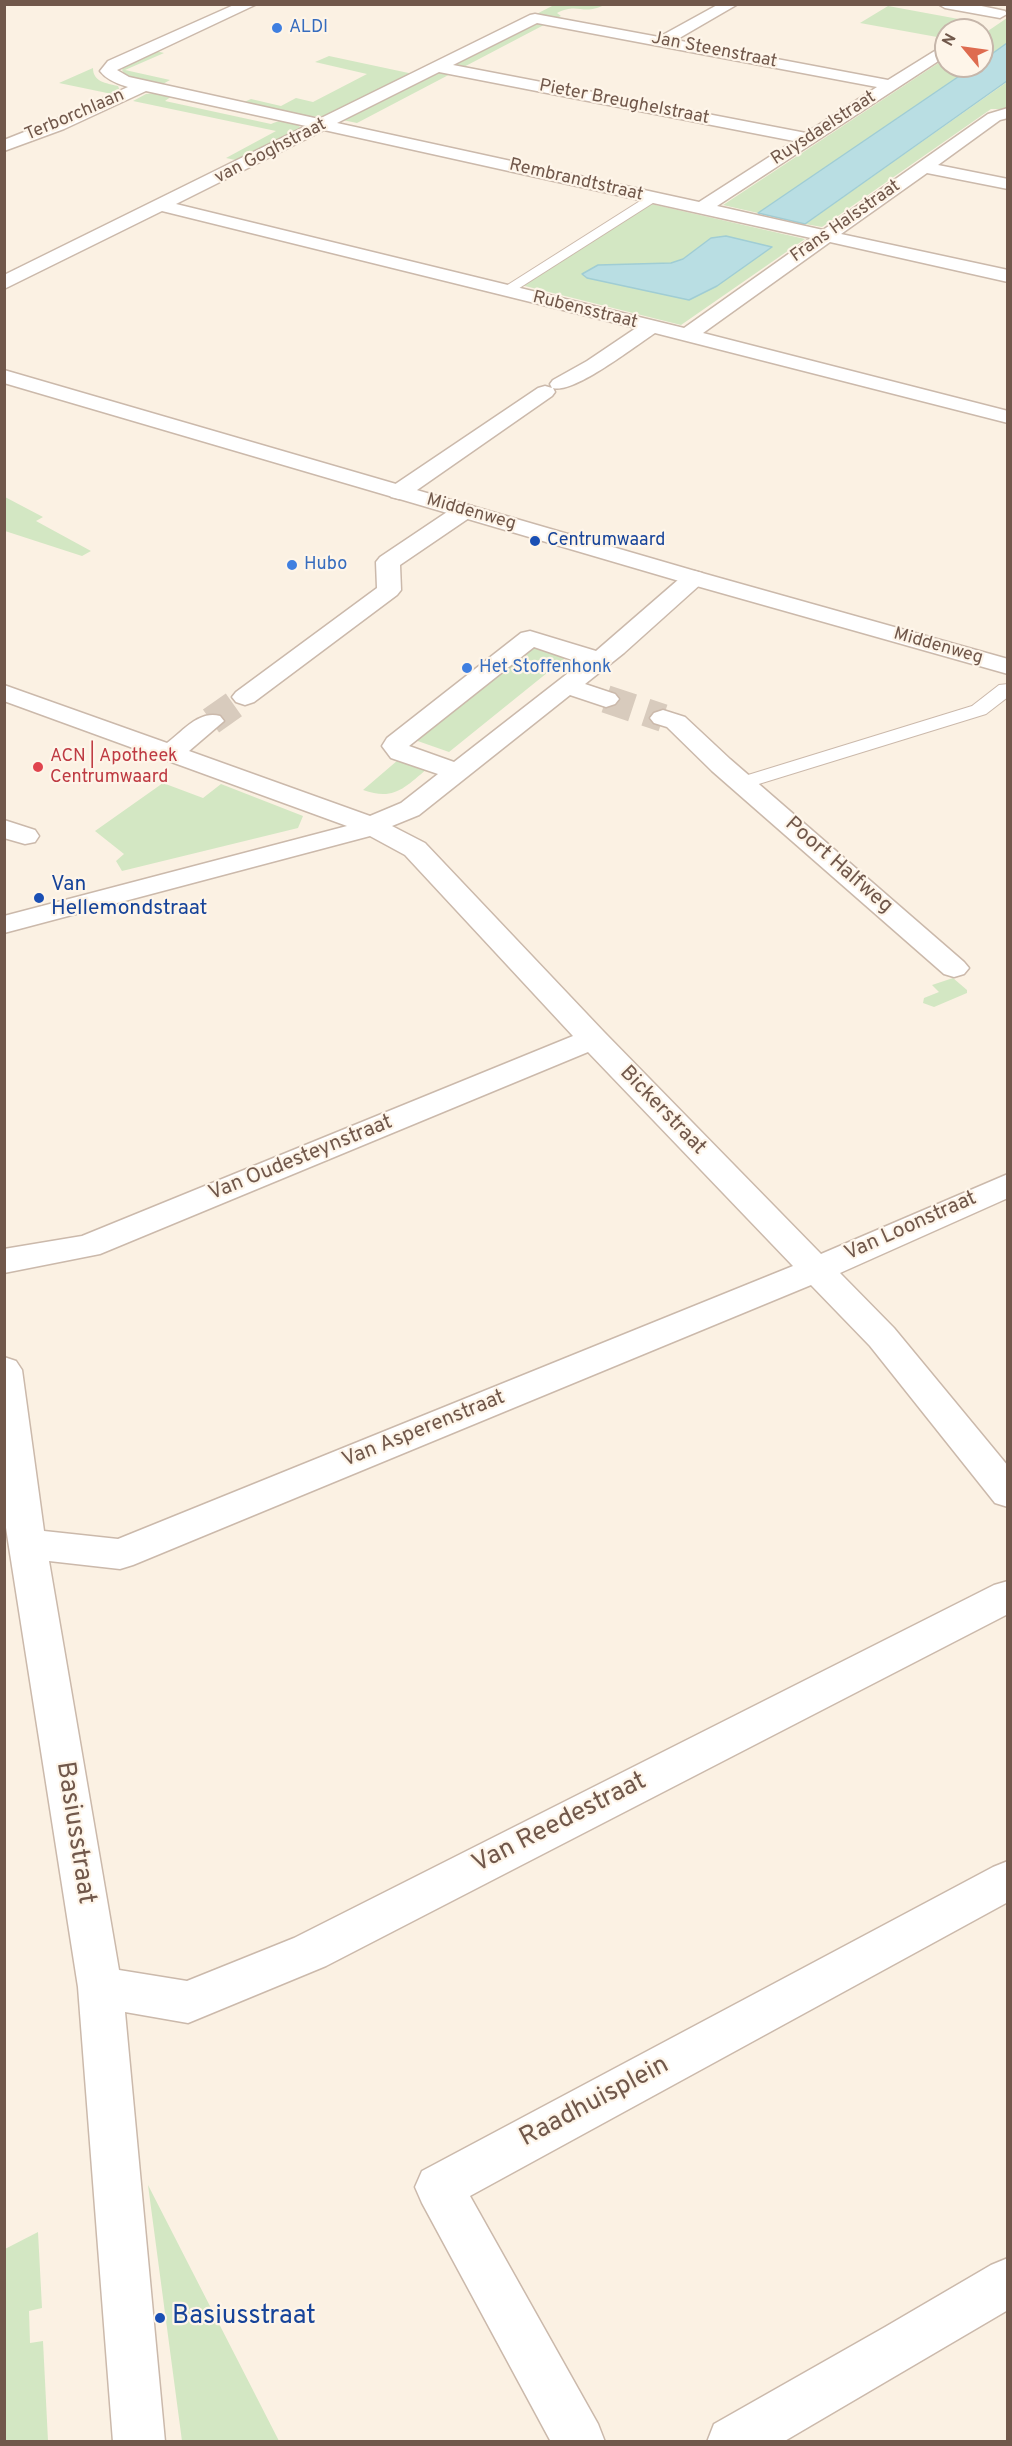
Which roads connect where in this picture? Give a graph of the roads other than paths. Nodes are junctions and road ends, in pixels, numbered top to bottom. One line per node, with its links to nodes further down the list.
1 (250, 4): 10 (street, Rembrandtstraat)
2 (730, 4): 6 (street)
3 (945, 4): 4 (street)
4 (1004, 12)
5 (535, 18): 6 (street, Jan Steenstraat); 8 (street, van Goghstraat)
6 (663, 41): 9 (street, Jan Steenstraat)
7 (934, 57): 9 (street, Ruysdaelstraat)
8 (439, 67): 12 (street, van Goghstraat); 13 (street, Pieter Breughelstraat)
9 (892, 85): 13 (street, Ruysdaelstraat)
10 (145, 86): 12 (street, Rembrandtstraat); 14 (street, Terborchlaan)
11 (1008, 113): 15 (street, Frans Halsstraat)
12 (324, 125): 17 (street, Rembrandtstraat); 18 (street, van Goghstraat)
13 (809, 139): 19 (street, Ruysdaelstraat)
14 (4, 146)
15 (924, 167): 16 (street); 20 (street, Frans Halsstraat)
16 (1008, 184)
17 (651, 198): 19 (street, Rembrandtstraat); 23 (street)
18 (162, 206): 22 (street, van Goghstraat); 23 (street, Rubensstraat)
19 (701, 209): 20 (street, Rembrandtstraat)
20 (826, 236): 21 (street, Rembrandtstraat); 25 (street, Frans Halsstraat)
21 (1008, 276)
22 (4, 283)
23 (505, 291): 24 (street, Rubensstraat)
24 (651, 327): 25 (street, Rubensstraat); 28 (street)
25 (687, 335): 27 (street, Rubensstraat)
26 (4, 376): 28 (street, Middenweg)
27 (1008, 417)
28 (399, 492): 29 (street, Middenweg)
29 (464, 511): 30 (street, Middenweg); 35 (street)
30 (694, 578): 31 (street); 32 (street, Middenweg)
31 (598, 660): 33 (street); 40 (street)
32 (1007, 678): 41 (street)
33 (567, 686): 36 (street); 40 (street)
34 (4, 692): 39 (street, Bickerstraat)
35 (245, 697)
36 (606, 699)
37 (663, 718): 41 (street, Poort Halfweg)
38 (212, 721): 39 (street)
39 (170, 753): 42 (street, Bickerstraat)
40 (459, 772): 42 (street)
41 (742, 783): 44 (street, Poort Halfweg)
42 (371, 826): 43 (street); 45 (street, Bickerstraat)
43 (4, 925)
44 (954, 968)
45 (593, 1039): 47 (street, Van Oudesteynstraat); 48 (street, Bickerstraat)
46 (1008, 1185): 48 (street, Van Loonstraat)
47 (4, 1261)
48 (815, 1269): 50 (street, Bickerstraat); 51 (street, Van Asperenstraat)
49 (4, 1370): 51 (street, Basiusstraat)
50 (1008, 1493)
51 (27, 1544): 54 (street, Basiusstraat)
52 (1008, 1596): 54 (street, Van Reedestraat)
53 (1008, 1880): 57 (street, Raadhuisplein)
54 (100, 1987): 56 (street, Basiusstraat)
55 (1008, 2282): 58 (street)
56 (140, 2442)
57 (580, 2442)
58 (732, 2442)

